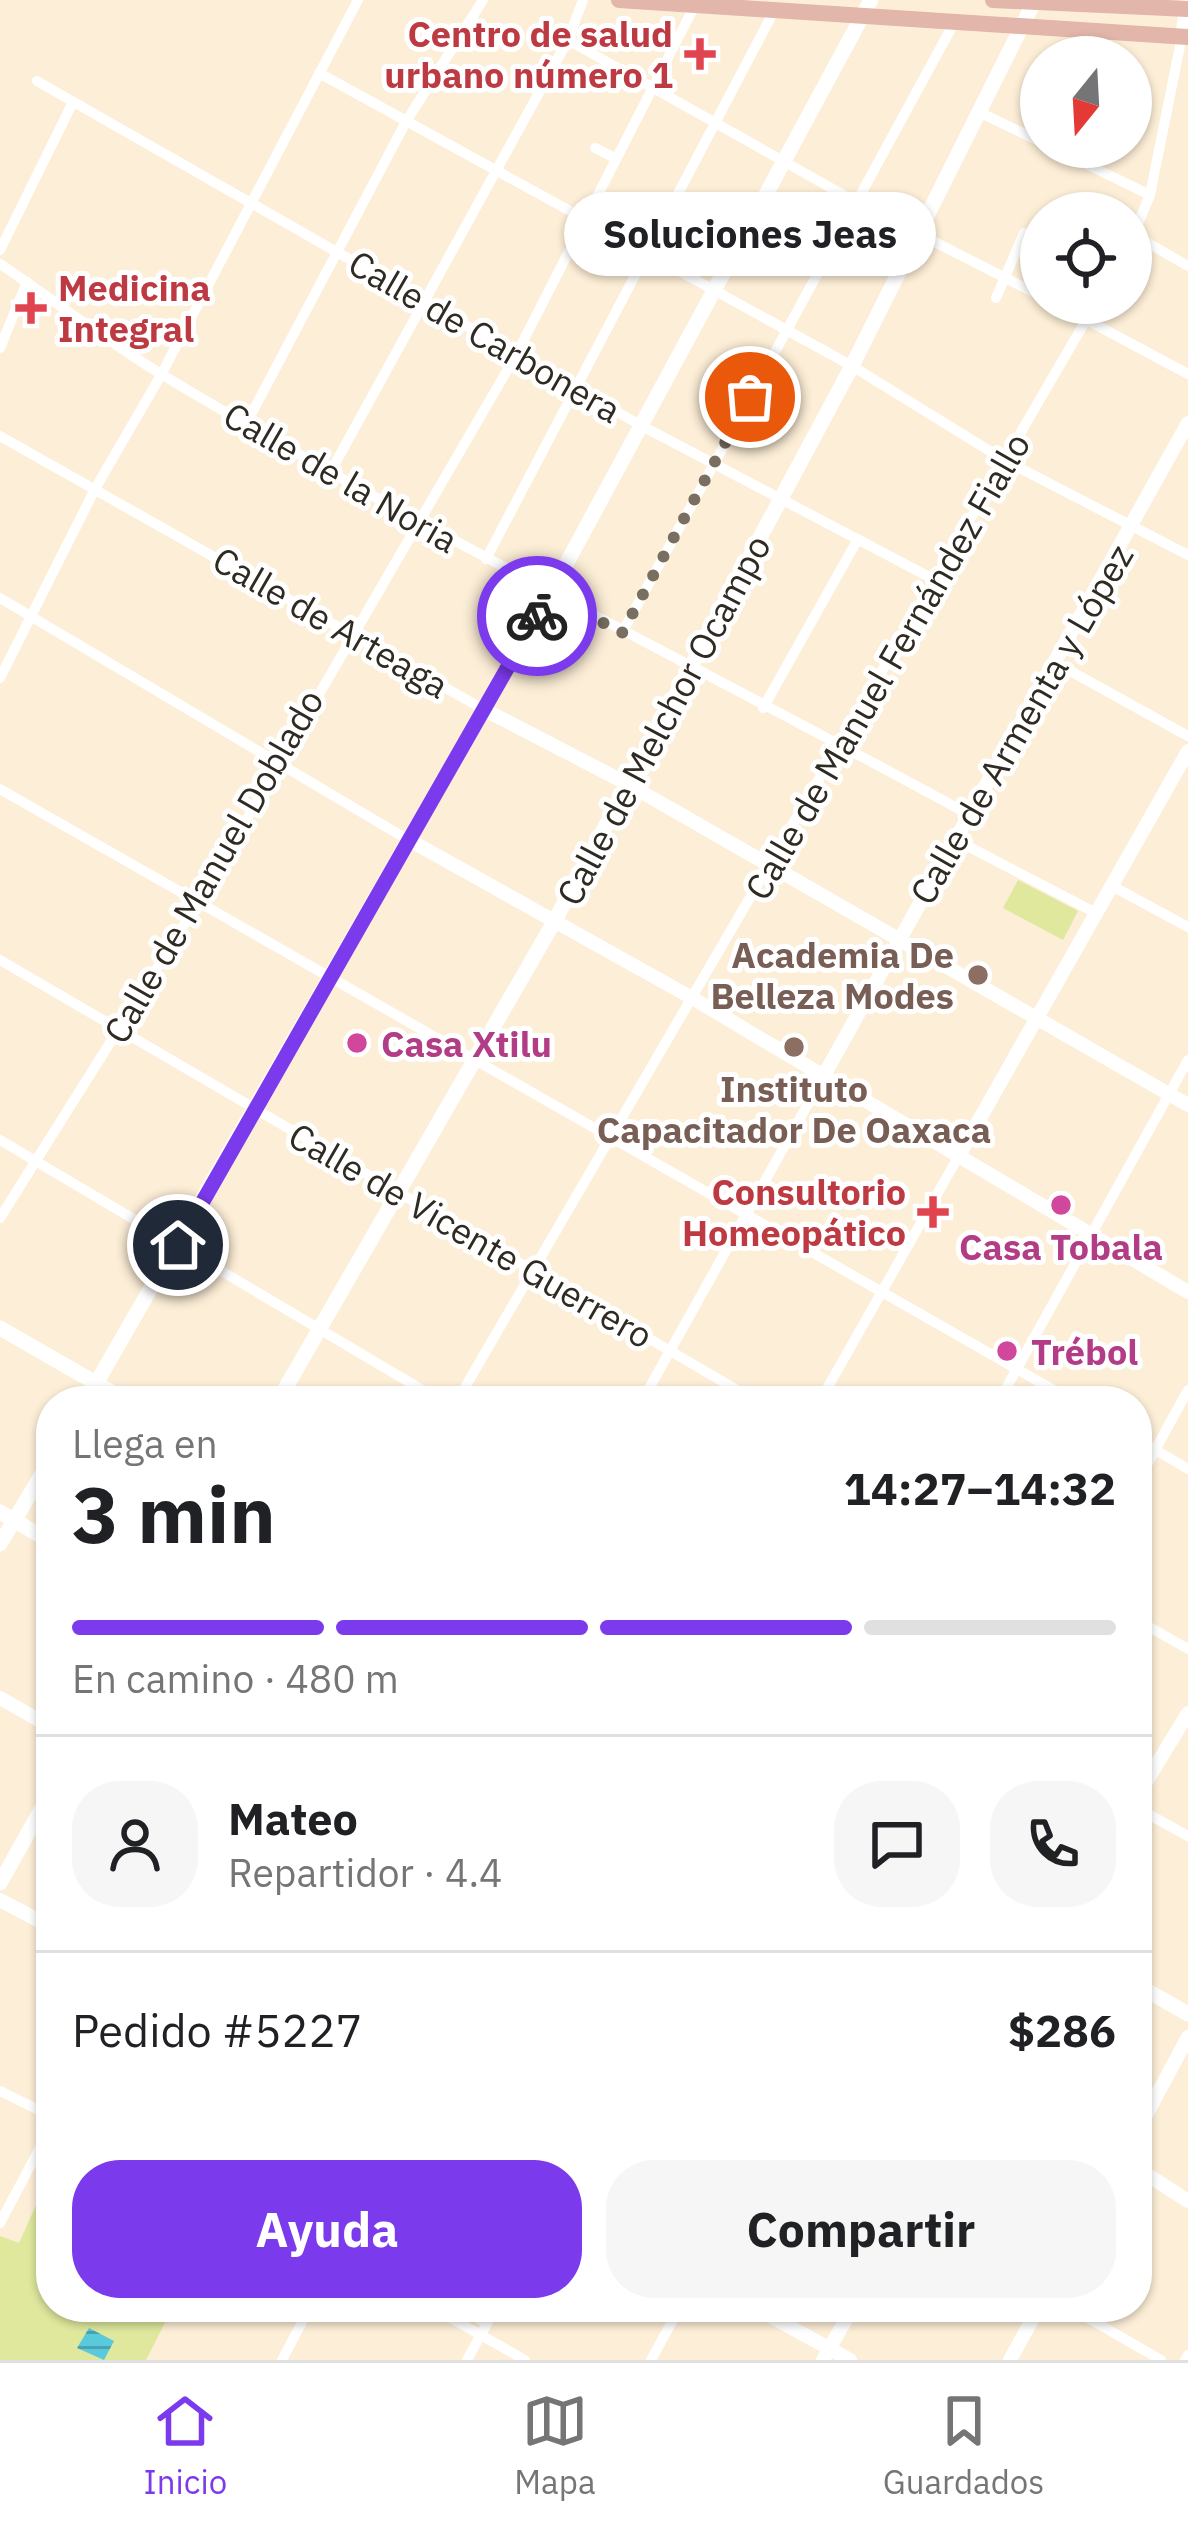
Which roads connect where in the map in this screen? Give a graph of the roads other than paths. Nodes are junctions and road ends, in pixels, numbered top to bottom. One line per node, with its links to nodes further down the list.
1 (358, 0): 15 (street)
2 (483, 0): 20 (street)
3 (583, 0): 14 (street)
4 (619, 0): 7 (main road)
5 (993, 0): 6 (main road)
6 (1034, 2): 8 (main road); 12 (main road, Calle de Melchor Ocampo)
7 (695, 5): 10 (main road); 17 (street, Calle de Manuel Doblado)
8 (1187, 6): 13 (street)
9 (866, 7): 10 (main road); 11 (main road); 25 (main road)
10 (775, 9): 21 (street)
11 (954, 23): 12 (main road); 30 (street)
12 (1023, 25): 13 (main road); 19 (main road, Calle de Melchor Ocampo)
13 (1185, 36): 29 (street)
14 (568, 40): 17 (street); 26 (street)
15 (319, 73): 20 (street); 31 (street)
16 (37, 81): 18 (street, Calle de Carbonera)
17 (654, 88): 21 (street); 24 (street, Calle de Manuel Doblado)
18 (73, 102): 31 (street, Calle de Carbonera); 36 (street)
19 (979, 112): 22 (street); 33 (main road, Calle de Melchor Ocampo)
20 (407, 120): 26 (street); 37 (street)
21 (719, 124): 25 (street); 38 (street)
22 (1020, 132)
23 (595, 148): 24 (street)
24 (615, 158): 32 (street, Calle de Manuel Doblado)
25 (782, 160): 30 (street); 44 (main road)
26 (494, 167): 32 (street); 46 (street)
27 (1094, 168): 28 (street)
28 (1144, 192)
29 (1151, 192)
30 (856, 202): 33 (street); 49 (street)
31 (251, 203): 37 (street, Calle de Carbonera); 54 (street)
32 (583, 218): 38 (street); 51 (street, Calle de Manuel Doblado)
33 (916, 234): 41 (street); 52 (main road, Calle de Melchor Ocampo)
34 (1020, 242): 41 (street)
35 (1152, 248): 40 (street)
36 (0, 250)
37 (339, 253): 46 (street, Calle de Carbonera); 57 (street)
38 (647, 254): 44 (street); 55 (street)
39 (0, 264): 42 (street, Calle de la Noria)
40 (1188, 266)
41 (1006, 277): 43 (street); 45 (street)
42 (27, 282): 50 (street); 54 (street, Calle de la Noria)
43 (1020, 285)
44 (714, 294): 49 (street); 58 (main road)
45 (996, 298)
46 (423, 301): 51 (street, Calle de Carbonera); 62 (street)
47 (1085, 324): 60 (street, Calle de Manuel Fernández Fiallo)
48 (1094, 324): 53 (street)
49 (788, 331): 52 (street); 61 (street)
50 (0, 348)
51 (515, 355): 55 (street, Calle de Carbonera); 65 (street, Calle de Manuel Doblado)
52 (852, 366): 60 (street); 64 (main road, Calle de Melchor Ocampo)
53 (1188, 374)
54 (161, 375): 57 (street, Calle de la Noria); 63 (street)
55 (579, 390): 58 (street, Calle de Carbonera); 69 (street)
56 (1188, 423): 66 (street, Calle de Armenta y López)
57 (246, 424): 62 (street, Calle de la Noria)
58 (642, 426): 61 (street, Calle de Carbonera); 71 (main road)
59 (0, 436): 63 (street, Calle de Arteaga)
60 (1006, 461): 66 (street); 70 (street, Calle de Manuel Fernández Fiallo)
61 (713, 463): 64 (street, Calle de Carbonera); 75 (street)
62 (331, 471): 65 (street, Calle de la Noria)
63 (94, 489): 73 (street); 74 (street, Calle de Arteaga)
64 (782, 498): 67 (street, Calle de Carbonera); 77 (main road, Calle de Melchor Ocampo)
65 (419, 520): 69 (street, Calle de la Noria); 74 (street, Calle de Manuel Doblado)
66 (1134, 525): 68 (street); 76 (street, Calle de Armenta y López)
67 (858, 539): 70 (street, Calle de Carbonera); 79 (street)
68 (1188, 555)
69 (486, 560): 71 (street, Calle de la Noria)
70 (937, 581): 82 (street, Calle de Manuel Fernández Fiallo)
71 (550, 594): 75 (street, Calle de la Noria); 80 (main road)
72 (0, 598): 73 (street)
73 (31, 615): 78 (street); 84 (street)
74 (351, 631): 80 (street, Calle de Arteaga); 84 (street, Calle de Manuel Doblado)
75 (622, 633): 77 (street, Calle de la Noria)
76 (1054, 662): 81 (street); 87 (street, Calle de Armenta y López)
77 (688, 669): 79 (street, Calle de la Noria); 85 (main road, Calle de Melchor Ocampo)
78 (0, 678)
79 (764, 708): 82 (street, Calle de la Noria)
80 (483, 710): 85 (street, Calle de Arteaga); 89 (main road)
81 (1188, 736)
82 (840, 744): 87 (street, Calle de la Noria); 90 (street, Calle de Manuel Fernández Fiallo)
83 (1188, 751): 91 (street)
84 (276, 761): 89 (street); 92 (street, Calle de Manuel Doblado)
85 (626, 783): 90 (street, Calle de Arteaga); 94 (main road, Calle de Melchor Ocampo)
86 (0, 789): 92 (street)
87 (968, 814): 88 (street, Calle de Armenta y López)
88 (954, 839): 93 (street); 96 (street, Calle de Armenta y López)
89 (411, 842): 94 (street); 98 (main road)
90 (770, 867): 96 (street, Calle de Arteaga); 99 (street, Calle de Manuel Fernández Fiallo)
91 (1112, 886): 93 (street); 95 (street)
92 (199, 901): 98 (street); 101 (street, Calle de Manuel Doblado)
93 (1096, 913): 100 (street)
94 (554, 922): 99 (street); 102 (main road, Calle de Melchor Ocampo)
95 (1188, 927)
96 (896, 942): 100 (street, Calle de Arteaga); 104 (street, Calle de Armenta y López)
97 (0, 960): 101 (street, Calle de Vicente Guerrero)
98 (333, 978): 102 (street); 107 (main road)
99 (694, 999): 104 (street); 108 (street, Calle de Manuel Fernández Fiallo)
100 (1036, 1022): 105 (street, Calle de Arteaga); 110 (street)
101 (119, 1030): 107 (street, Calle de Vicente Guerrero); 111 (street, Calle de Manuel Doblado)
102 (478, 1059): 108 (street); 112 (main road, Calle de Melchor Ocampo)
103 (1188, 1060): 105 (street)
104 (823, 1077): 110 (street); 113 (street, Calle de Armenta y López)
105 (1168, 1094): 106 (street, Calle de Arteaga); 115 (street)
106 (1188, 1106)
107 (254, 1109): 112 (street, Calle de Vicente Guerrero); 116 (main road)
108 (612, 1135): 113 (street); 117 (street, Calle de Manuel Fernández Fiallo)
109 (0, 1140): 111 (street)
110 (957, 1159): 115 (street); 118 (street)
111 (34, 1160): 114 (street, Calle de Manuel Doblado); 116 (street)
112 (399, 1193): 117 (street, Calle de Vicente Guerrero); 121 (main road, Calle de Melchor Ocampo)
113 (747, 1215): 118 (street); 122 (street, Calle de Armenta y López)
114 (0, 1218)
115 (1090, 1234): 119 (street); 123 (street)
116 (178, 1245): 121 (street); 124 (main road)
117 (533, 1273): 122 (street, Calle de Vicente Guerrero); 129 (street, Calle de Manuel Fernández Fiallo)
118 (881, 1292): 123 (street); 132 (street)
119 (1188, 1292)
120 (0, 1328): 124 (main road)
121 (318, 1328): 127 (main road, Calle de Melchor Ocampo); 128 (street)
122 (670, 1351): 130 (street, Calle de Armenta y López); 131 (street, Calle de Vicente Guerrero)
123 (1018, 1368): 133 (street); 134 (street)
124 (96, 1383): 125 (main road); 126 (main road)
125 (94, 1386)
126 (101, 1386)
127 (286, 1386)
128 (416, 1386)
129 (467, 1386)
130 (650, 1386)
131 (730, 1386)
132 (828, 1386)
133 (1008, 1386)
134 (1048, 1386)
135 (1188, 1390): 137 (street)
136 (1152, 1448): 137 (street)
137 (1155, 1450): 138 (street); 139 (street)
138 (1152, 1456)
139 (1188, 1469)
140 (36, 1478): 141 (main road)
141 (7, 1516): 142 (main road); 143 (main road)
142 (36, 1533)
143 (0, 1544)
144 (1152, 1629): 145 (street)
145 (1188, 1649)
146 (0, 1698): 148 (street)
147 (1188, 1713): 149 (street)
148 (36, 1718)
149 (1152, 1772)
150 (1152, 1816): 152 (street)
151 (36, 1819): 153 (main road)
152 (1188, 1836)
153 (0, 1883)
154 (0, 1900): 155 (street)
155 (36, 1919)
156 (1152, 1994): 157 (main road)
157 (1188, 2014)
158 (1188, 2037): 160 (street)
159 (0, 2091): 161 (street)
160 (1152, 2104)
161 (36, 2109)
162 (36, 2155): 165 (street)
163 (1152, 2178): 164 (street)
164 (1188, 2201)
165 (0, 2223)
166 (302, 2322): 177 (street)
167 (467, 2322): 175 (street)
168 (476, 2322): 175 (street)
169 (488, 2322): 175 (street)
170 (672, 2322): 180 (street)
171 (776, 2322): 176 (street)
172 (845, 2322): 176 (street)
173 (1031, 2322): 182 (street)
174 (1095, 2322): 183 (street)
175 (484, 2329): 178 (street); 179 (street)
176 (826, 2355): 181 (street)
177 (282, 2360)
178 (466, 2360)
179 (525, 2360)
180 (651, 2360)
181 (850, 2360)
182 (1010, 2360)
183 (1161, 2360)

